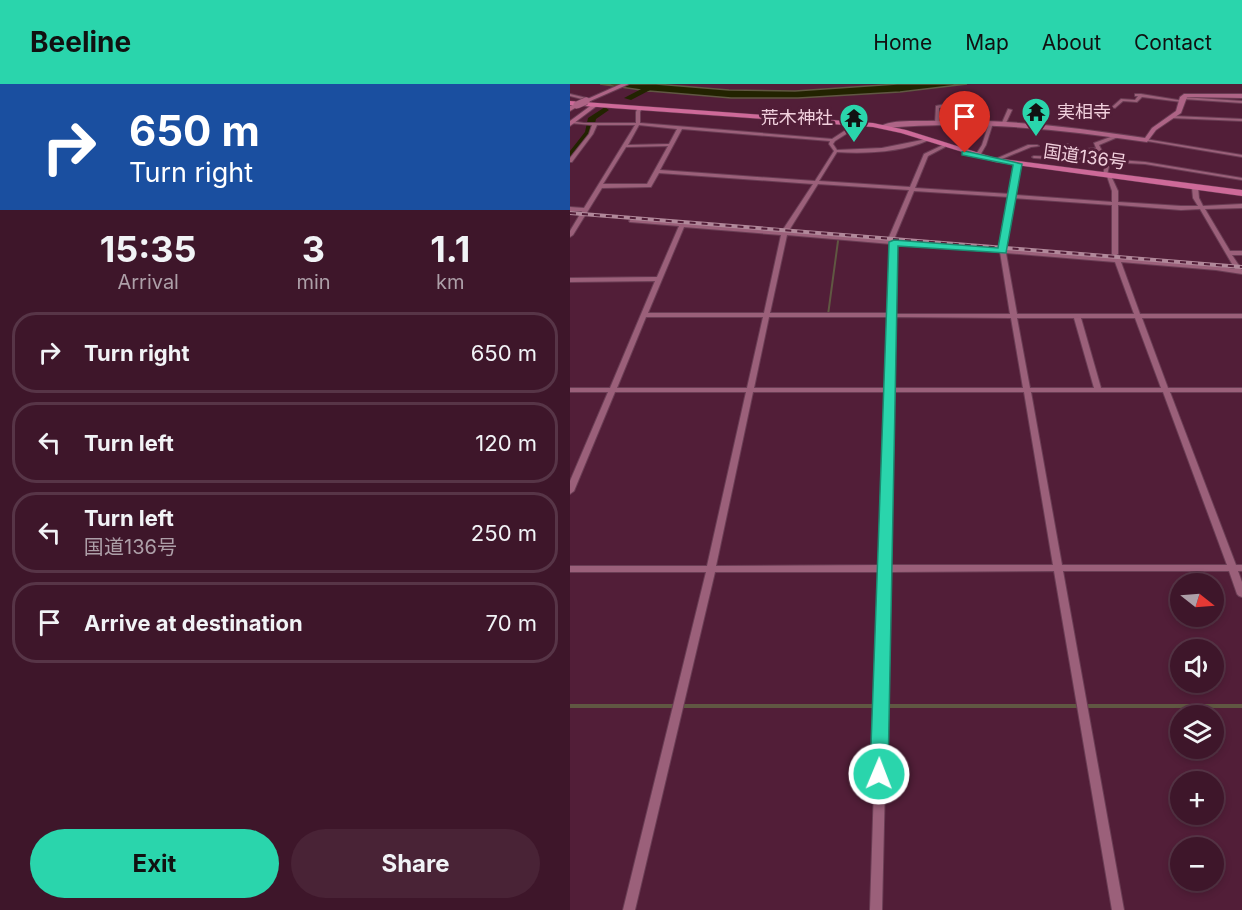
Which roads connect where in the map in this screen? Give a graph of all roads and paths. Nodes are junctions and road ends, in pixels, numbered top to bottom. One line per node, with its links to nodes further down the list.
1 (626, 84): 5 (main road)
2 (570, 95): 5 (street)
3 (1242, 96): 4 (main road)
4 (1182, 99): 7 (street); 9 (street); 13 (main road)
5 (591, 101): 8 (highway, 国道136号); 10 (highway, 国道136号); 11 (main road, bridge); 15 (main road)
6 (958, 102): 18 (street)
7 (1242, 102)
8 (570, 103)
9 (1114, 107)
10 (640, 108): 17 (highway, 国道136号); 21 (street)
11 (570, 109)
12 (1010, 110): 22 (street)
13 (1173, 117): 14 (street); 29 (main road)
14 (1242, 120)
15 (570, 122): 20 (street)
16 (945, 122): 18 (main road); 19 (main road); 25 (street)
17 (860, 123): 23 (highway, 国道136号); 27 (street)
18 (937, 123): 23 (main road)
19 (991, 123): 22 (main road); 37 (street)
20 (595, 124): 21 (street); 42 (street)
21 (638, 124): 24 (street); 30 (street)
22 (1003, 124): 26 (main road)
23 (884, 126): 28 (highway, 国道136号)
24 (680, 128): 27 (street); 31 (street)
25 (950, 129)
26 (1116, 136): 29 (main road); 35 (street)
27 (833, 140): 36 (street)
28 (927, 140): 32 (highway, 国道136号); 36 (street)
29 (1147, 140): 38 (street)
30 (624, 146): 31 (street); 48 (street)
31 (670, 146): 44 (street)
32 (943, 146): 37 (highway, 国道136号); 50 (street)
33 (1037, 146): 40 (street)
34 (1066, 146): 35 (street)
35 (1098, 149): 41 (street)
36 (836, 151): 47 (street)
37 (976, 156): 40 (highway, 国道136号)
38 (1242, 156)
39 (1034, 157): 41 (street)
40 (995, 160): 43 (highway, 国道136号)
41 (1104, 160): 45 (street); 46 (street)
42 (570, 161)
43 (1018, 164): 45 (highway, 国道136号); 52 (street)
44 (657, 171): 47 (street); 48 (street)
45 (1107, 175): 49 (highway, 国道136号); 53 (street)
46 (1242, 179)
47 (816, 182): 50 (street); 60 (street)
48 (599, 186): 57 (street)
49 (1195, 187): 51 (highway, 国道136号); 55 (street)
50 (913, 189): 52 (street); 62 (street)
51 (1242, 193)
52 (1012, 196): 53 (street); 63 (street)
53 (1116, 204): 55 (street); 66 (street)
54 (1242, 206): 55 (street)
55 (1203, 208): 64 (street)
56 (570, 209): 57 (street)
57 (585, 210): 61 (street)
58 (632, 221): 59 (street)
59 (682, 225): 60 (street); 68 (street)
60 (785, 234): 62 (street); 71 (street)
61 (570, 235)
62 (893, 239): 63 (street); 72 (street)
63 (1002, 251): 66 (street); 73 (street)
64 (1228, 253): 65 (street); 67 (street)
65 (1242, 253)
66 (1116, 257): 67 (street); 75 (street)
67 (1241, 274)
68 (659, 279): 69 (street); 70 (street)
69 (570, 280)
70 (643, 315): 71 (street); 78 (street)
71 (766, 316): 72 (street); 79 (street)
72 (891, 316): 73 (street); 80 (street)
73 (1016, 316): 74 (street); 81 (street)
74 (1077, 316): 75 (street); 82 (street)
75 (1139, 316): 76 (street); 83 (street)
76 (1242, 316)
77 (570, 390): 78 (street)
78 (612, 390): 79 (street); 85 (street)
79 (750, 390): 80 (street); 88 (street)
80 (889, 390): 81 (street); 89 (street)
81 (1028, 390): 82 (street); 90 (street)
82 (1098, 390): 83 (street)
83 (1166, 390): 84 (street); 86 (street)
84 (1242, 390)
85 (570, 491)
86 (1237, 568): 90 (street); 91 (street)
87 (570, 569): 88 (street)
88 (711, 569): 89 (street); 92 (street)
89 (884, 569): 90 (street); 93 (street)
90 (1059, 569): 94 (street)
91 (1242, 594)
92 (629, 910)
93 (876, 910)
94 (1118, 910)

